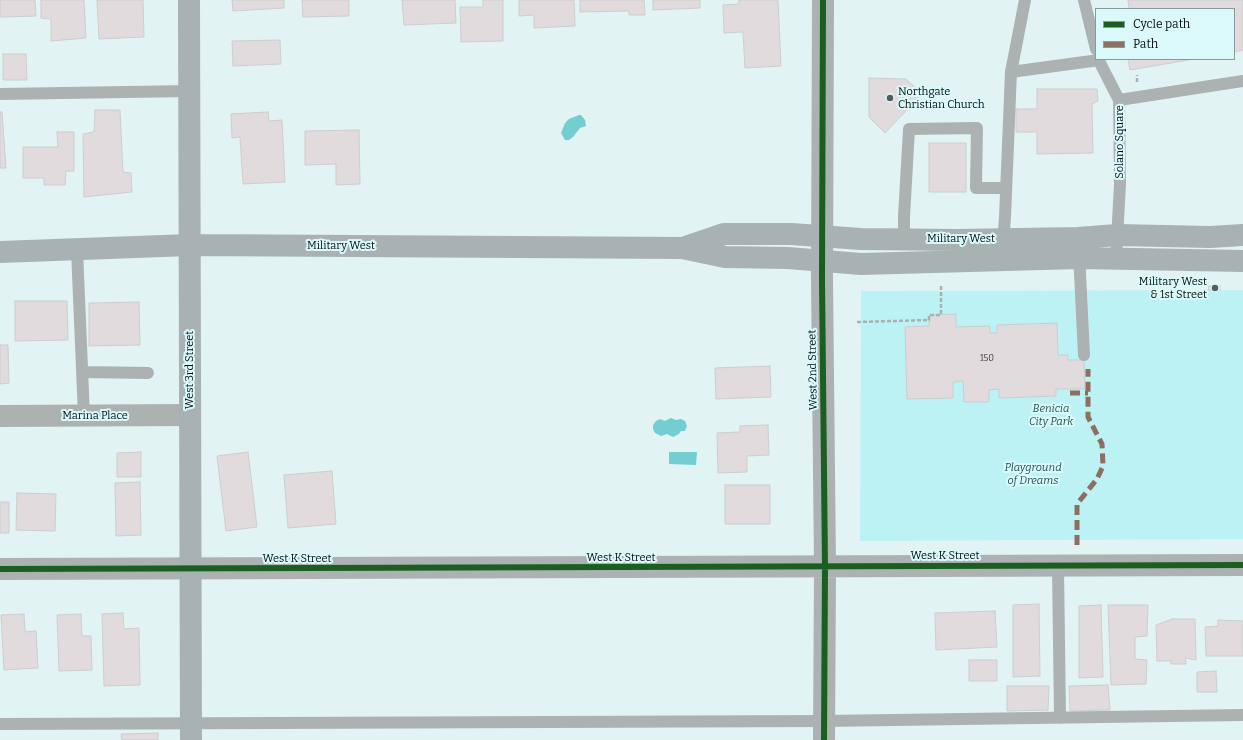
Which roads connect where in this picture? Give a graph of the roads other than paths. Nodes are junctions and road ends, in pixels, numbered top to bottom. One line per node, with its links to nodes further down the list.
1 (189, 0): 10 (main road, West 3rd Street)
2 (823, 0): 16 (street, West 2nd Street)
3 (1025, 0): 8 (lane)
4 (1084, 0): 5 (lane)
5 (1095, 44)
6 (1095, 57): 8 (lane)
7 (1100, 60): 12 (lane)
8 (1011, 72): 13 (lane)
9 (1243, 81): 12 (lane, Solano Square)
10 (190, 91): 11 (lane); 18 (main road, West 3rd Street)
11 (0, 94)
12 (1119, 100): 14 (lane, Solano Square)
13 (1006, 188): 17 (lane); 21 (lane)
14 (1117, 235): 15 (main road, Military West); 20 (main road, Military West); 24 (lane, Solano Square)
15 (1243, 235)
16 (823, 236): 17 (main road, Military West); 19 (main road, Military West); 25 (street, West 2nd Street)
17 (904, 239): 21 (main road, Military West)
18 (190, 245): 19 (main road, Military West); 22 (main road, Military West); 30 (main road, West 3rd Street)
19 (682, 248): 25 (main road, Military West)
20 (1079, 248): 21 (main road, Military West); 24 (main road, Military West); 27 (lane)
21 (1002, 249): 25 (main road, Military West)
22 (77, 250): 23 (main road, Military West); 28 (lane)
23 (0, 252)
24 (1116, 259): 26 (main road, Military West)
25 (822, 261): 35 (street, West 2nd Street)
26 (1243, 261)
27 (1084, 355)
28 (82, 372): 29 (lane); 32 (lane)
29 (148, 373)
30 (190, 415): 32 (street, Marina Place); 37 (main road, West 3rd Street)
31 (0, 416): 32 (street, Marina Place)
32 (84, 416)
33 (1243, 565): 34 (street, West K Street)
34 (1058, 566): 35 (street, West K Street); 39 (lane)
35 (825, 567): 37 (street, West K Street); 41 (street, West 2nd Street)
36 (0, 569): 37 (street, West K Street)
37 (191, 569): 42 (main road, West 3rd Street)
38 (1243, 715): 39 (lane)
39 (1060, 718): 41 (lane)
40 (0, 724): 42 (lane)
41 (824, 730): 42 (lane)
42 (191, 732)

